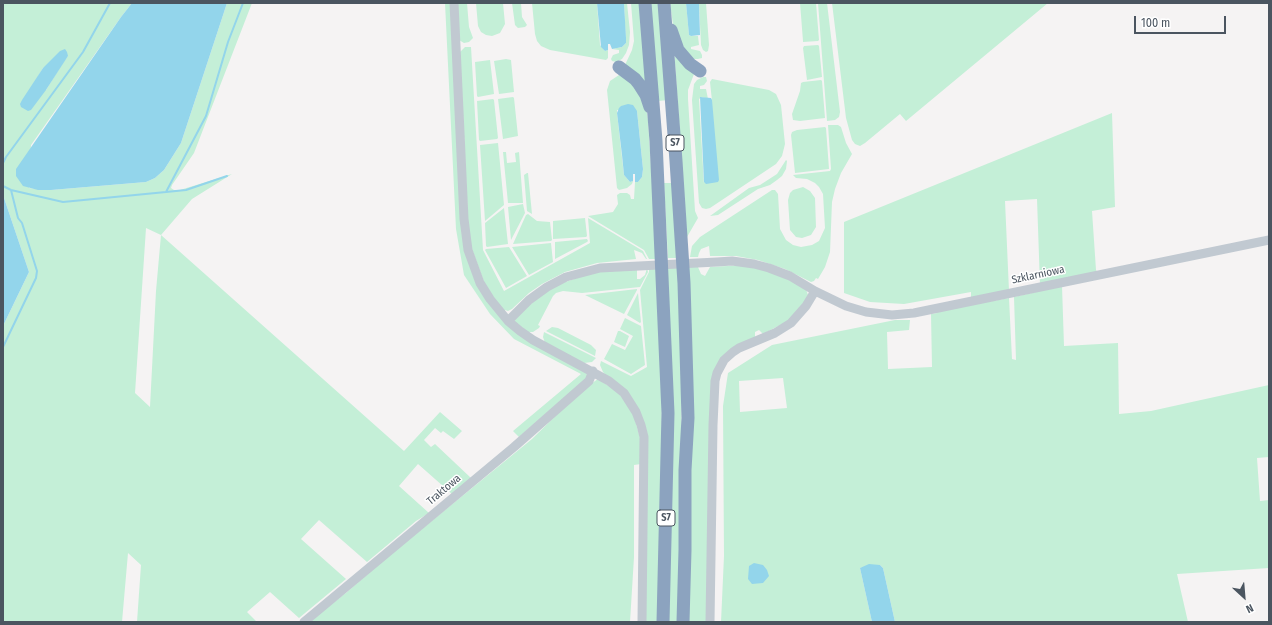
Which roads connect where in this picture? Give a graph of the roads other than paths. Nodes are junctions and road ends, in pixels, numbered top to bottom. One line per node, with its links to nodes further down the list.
1 (454, 3): 11 (street)
2 (645, 3): 6 (highway, S7)
3 (664, 3): 5 (highway); 9 (highway, S7)
4 (619, 67): 6 (highway)
5 (700, 71)
6 (656, 141): 15 (highway, S7)
7 (1269, 240): 10 (street, Szklarniowa)
8 (690, 242): 9 (highway)
9 (684, 283): 16 (highway, S7)
10 (815, 291): 11 (street, Szklarniowa); 17 (street)
11 (508, 321): 12 (street)
12 (593, 371): 13 (street, Traktowa); 14 (street)
13 (304, 622)
14 (642, 622)
15 (663, 622)
16 (683, 622)
17 (710, 622)

